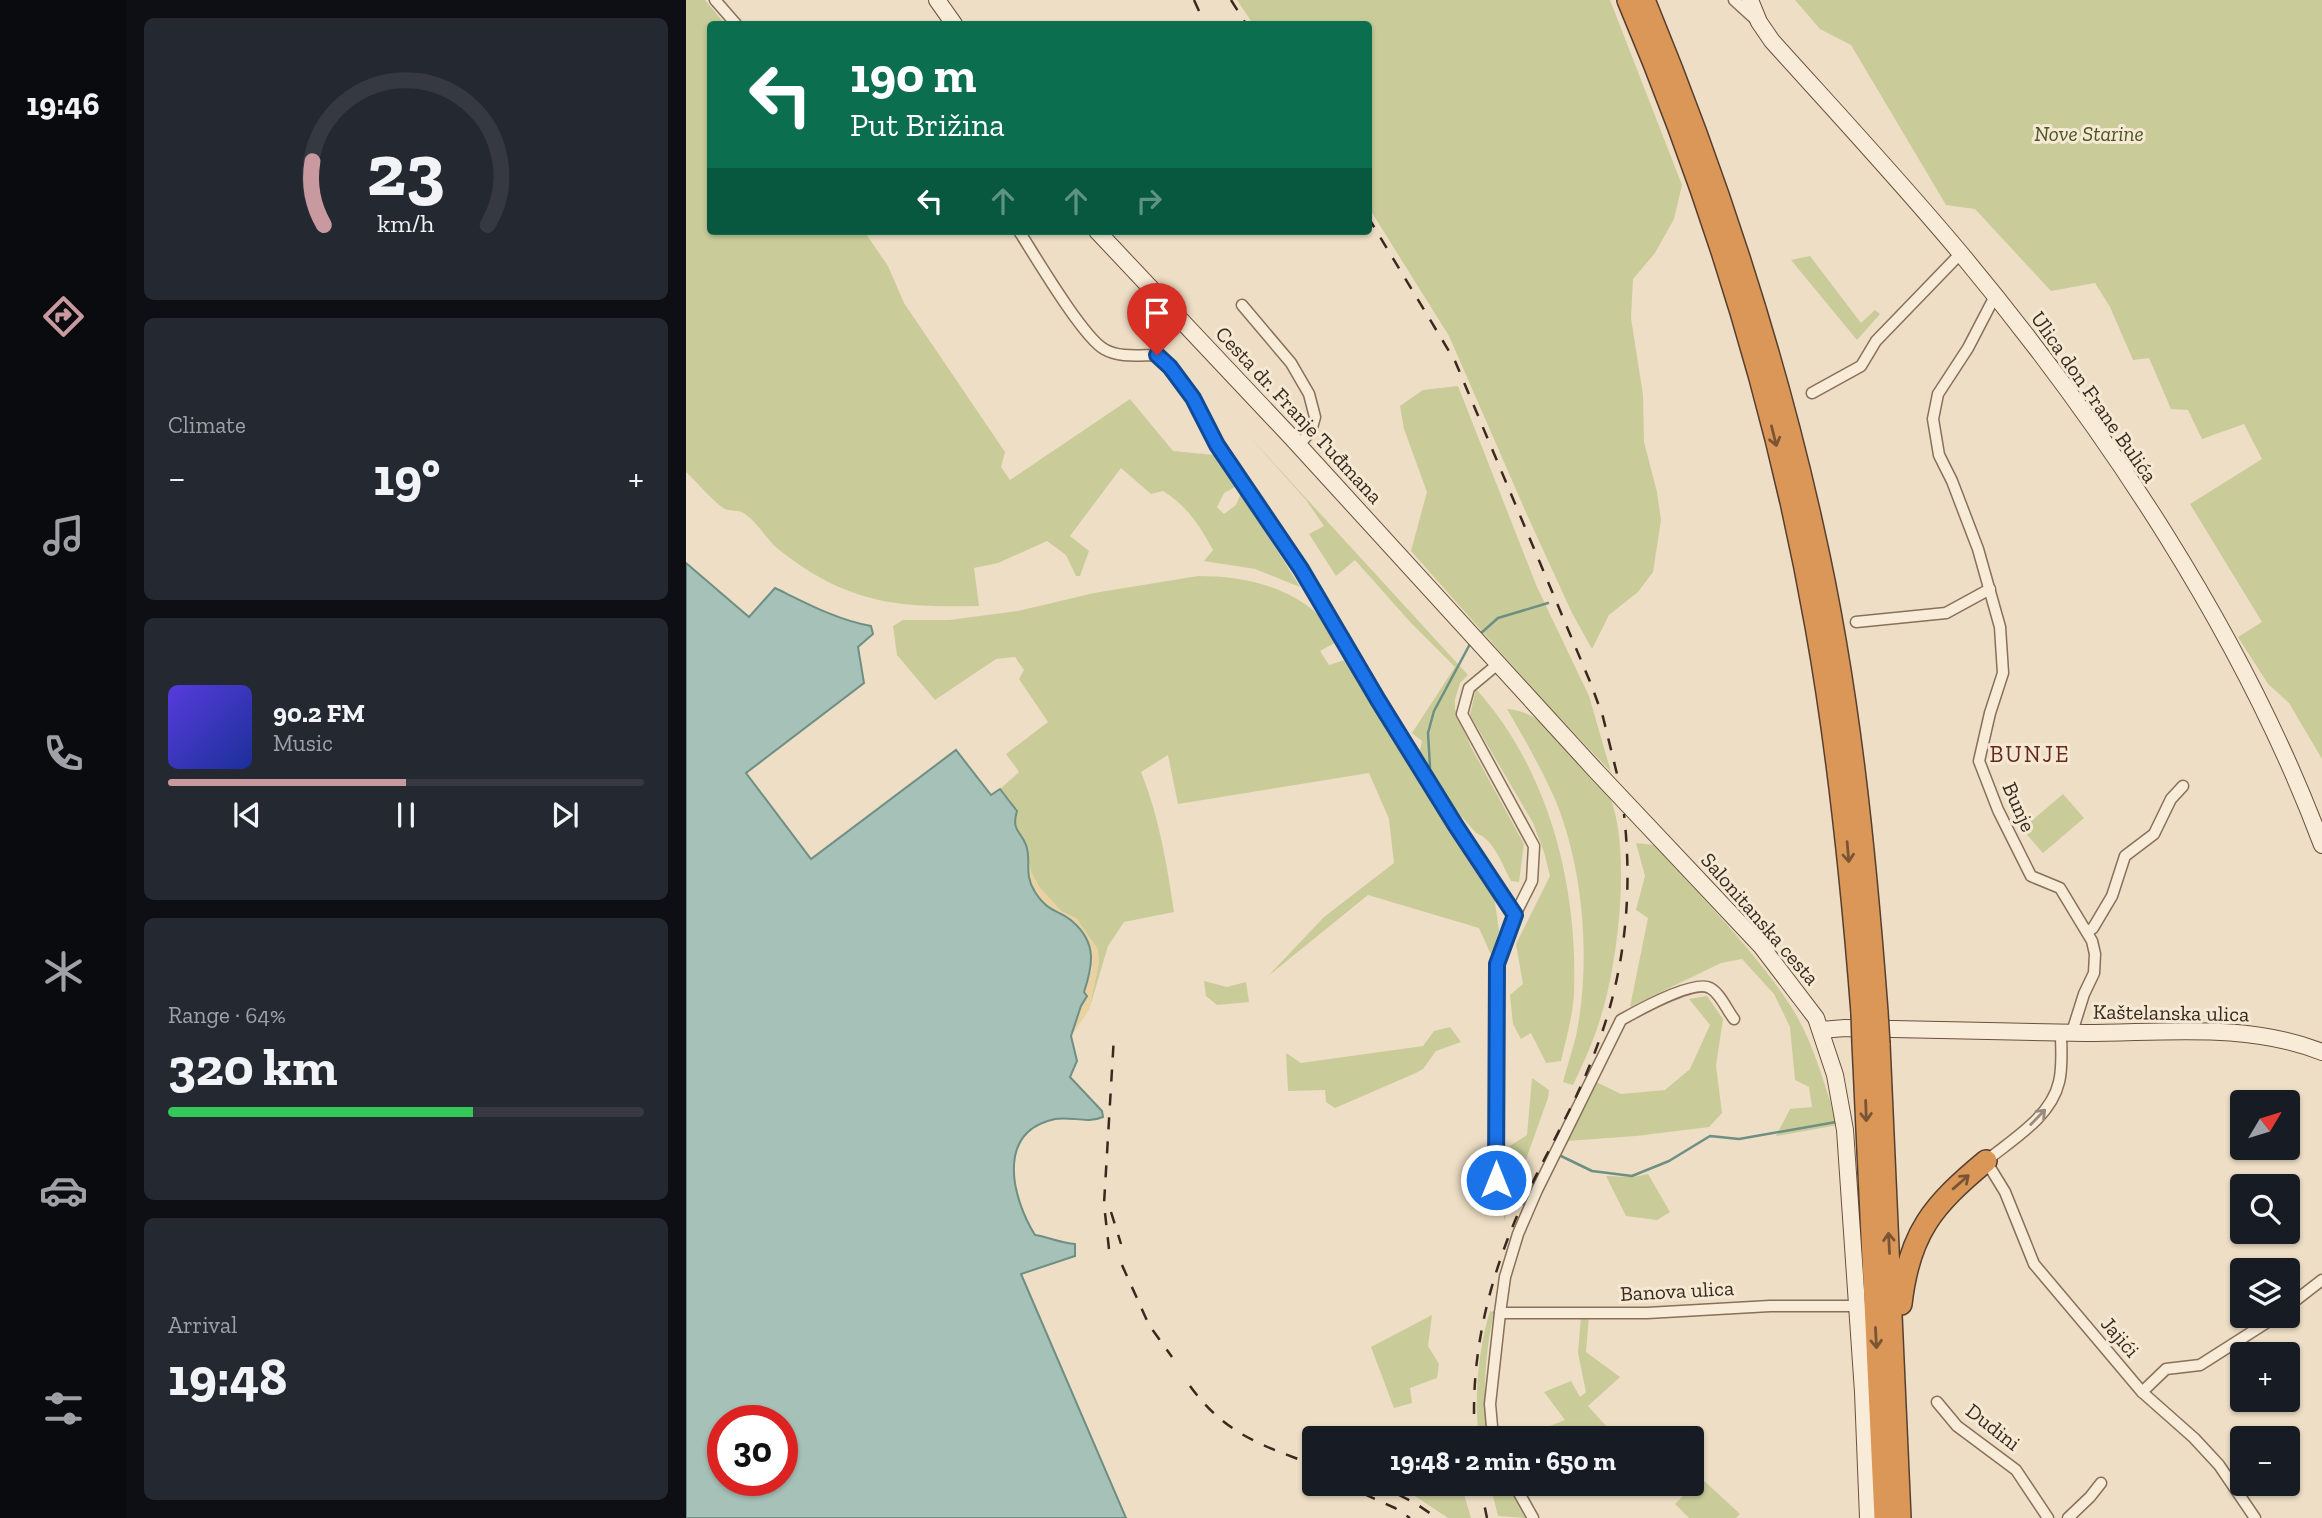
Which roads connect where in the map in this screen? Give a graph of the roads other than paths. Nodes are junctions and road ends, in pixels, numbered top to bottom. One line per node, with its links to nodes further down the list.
1 (715, 0): 7 (street)
2 (937, 0): 8 (main road)
3 (1628, 0): 25 (highway, one-way to 25)
4 (1644, 0): 25 (highway)
5 (1734, 0): 9 (street)
6 (1750, 0): 9 (main road, Ulica don Frane Bulića)
7 (733, 21)
8 (952, 21)
9 (1759, 22): 12 (main road, Ulica don Frane Bulića)
10 (1022, 235): 23 (street)
11 (1101, 235): 16 (main road, Cesta dr. Franje Tuđmana)
12 (1961, 253): 13 (main road, Ulica don Frane Bulića); 15 (street)
13 (1995, 296): 17 (street, Bunje); 22 (main road, Ulica don Frane Bulića)
14 (1242, 304): 16 (street)
15 (1812, 393)
16 (1299, 445): 19 (main road, Cesta dr. Franje Tuđmana)
17 (1990, 589): 18 (street); 24 (street, Bunje)
18 (1856, 622)
19 (1485, 649): 20 (main road, Salonitanska cesta)
20 (1499, 663): 23 (street); 27 (main road, Salonitanska cesta)
21 (2183, 786): 24 (street)
22 (2322, 845)
23 (1515, 915): 32 (street)
24 (2087, 932): 28 (street, Bunje)
25 (1869, 1013): 29 (highway, bridge)
26 (1734, 1019): 36 (street)
27 (1821, 1030): 28 (main road, Kaštelanska ulica); 35 (main road, Salonitanska cesta)
28 (2067, 1032): 30 (main road, Kaštelanska ulica); 31 (street, one-way to 28)
29 (1871, 1043): 38 (highway, one-way to 29); 46 (highway, one-way to 46)
30 (2321, 1051)
31 (1986, 1161): 38 (highway, one-way to 31); 39 (street, Jajići)
32 (1496, 1180)
33 (2322, 1280): 34 (street)
34 (2300, 1297)
35 (1856, 1306): 36 (street, Banova ulica); 45 (main road, Salonitanska cesta)
36 (1500, 1313): 41 (street)
37 (2258, 1328): 39 (street)
38 (1893, 1360): 47 (highway)
39 (2142, 1392): 50 (street, Jajići)
40 (1937, 1402): 48 (street, Dudini)
41 (1492, 1426)
42 (2101, 1483): 49 (street)
43 (1521, 1496): 44 (street)
44 (1534, 1518)
45 (1868, 1518)
46 (1885, 1518)
47 (1900, 1518)
48 (2048, 1518)
49 (2068, 1518)
50 (2255, 1518)

